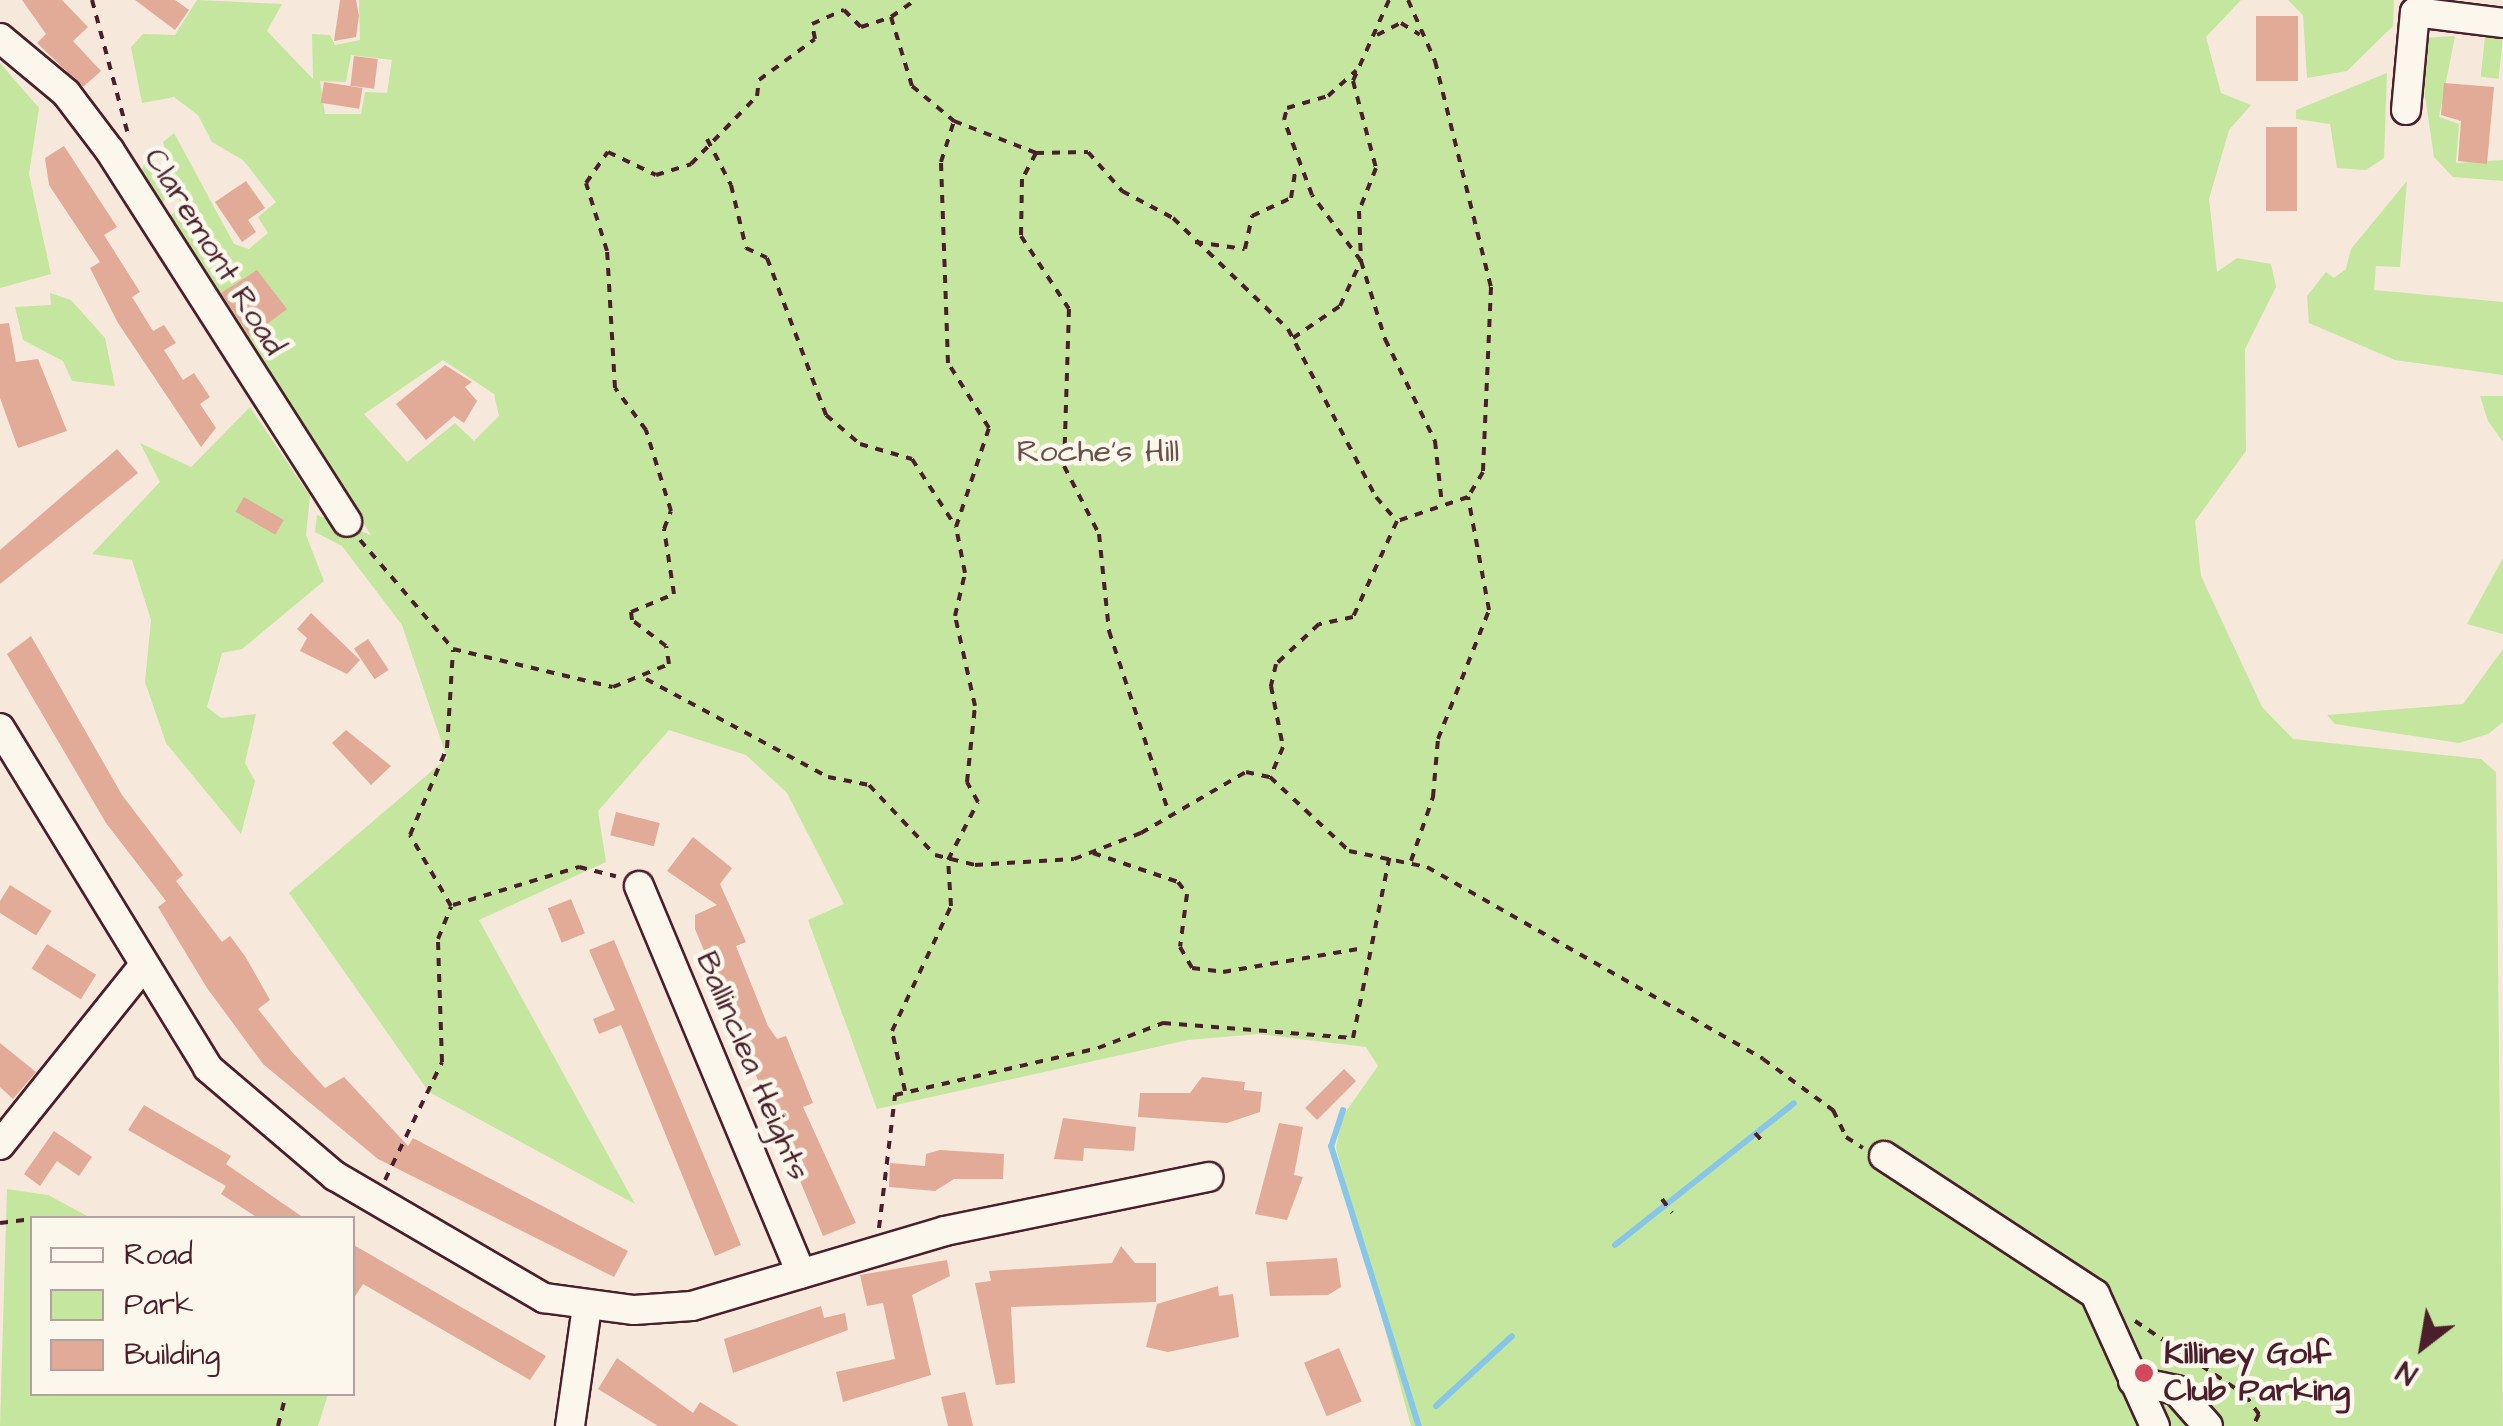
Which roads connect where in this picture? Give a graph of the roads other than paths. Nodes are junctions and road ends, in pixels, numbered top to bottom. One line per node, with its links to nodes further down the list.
1 (2410, 6): 2 (street); 4 (street)
2 (2503, 22)
3 (0, 38): 5 (street, Claremont Road)
4 (2406, 110)
5 (347, 522)
6 (0, 728): 8 (street)
7 (639, 886): 12 (street, Ballinclea Heights)
8 (141, 969): 9 (street); 13 (street)
9 (0, 1145)
10 (1884, 1156): 14 (street)
11 (1208, 1178): 12 (street)
12 (801, 1274): 13 (street)
13 (587, 1308): 15 (street)
14 (2132, 1380): 16 (street); 17 (street)
15 (570, 1426)
16 (2156, 1426)
17 (2208, 1426)

